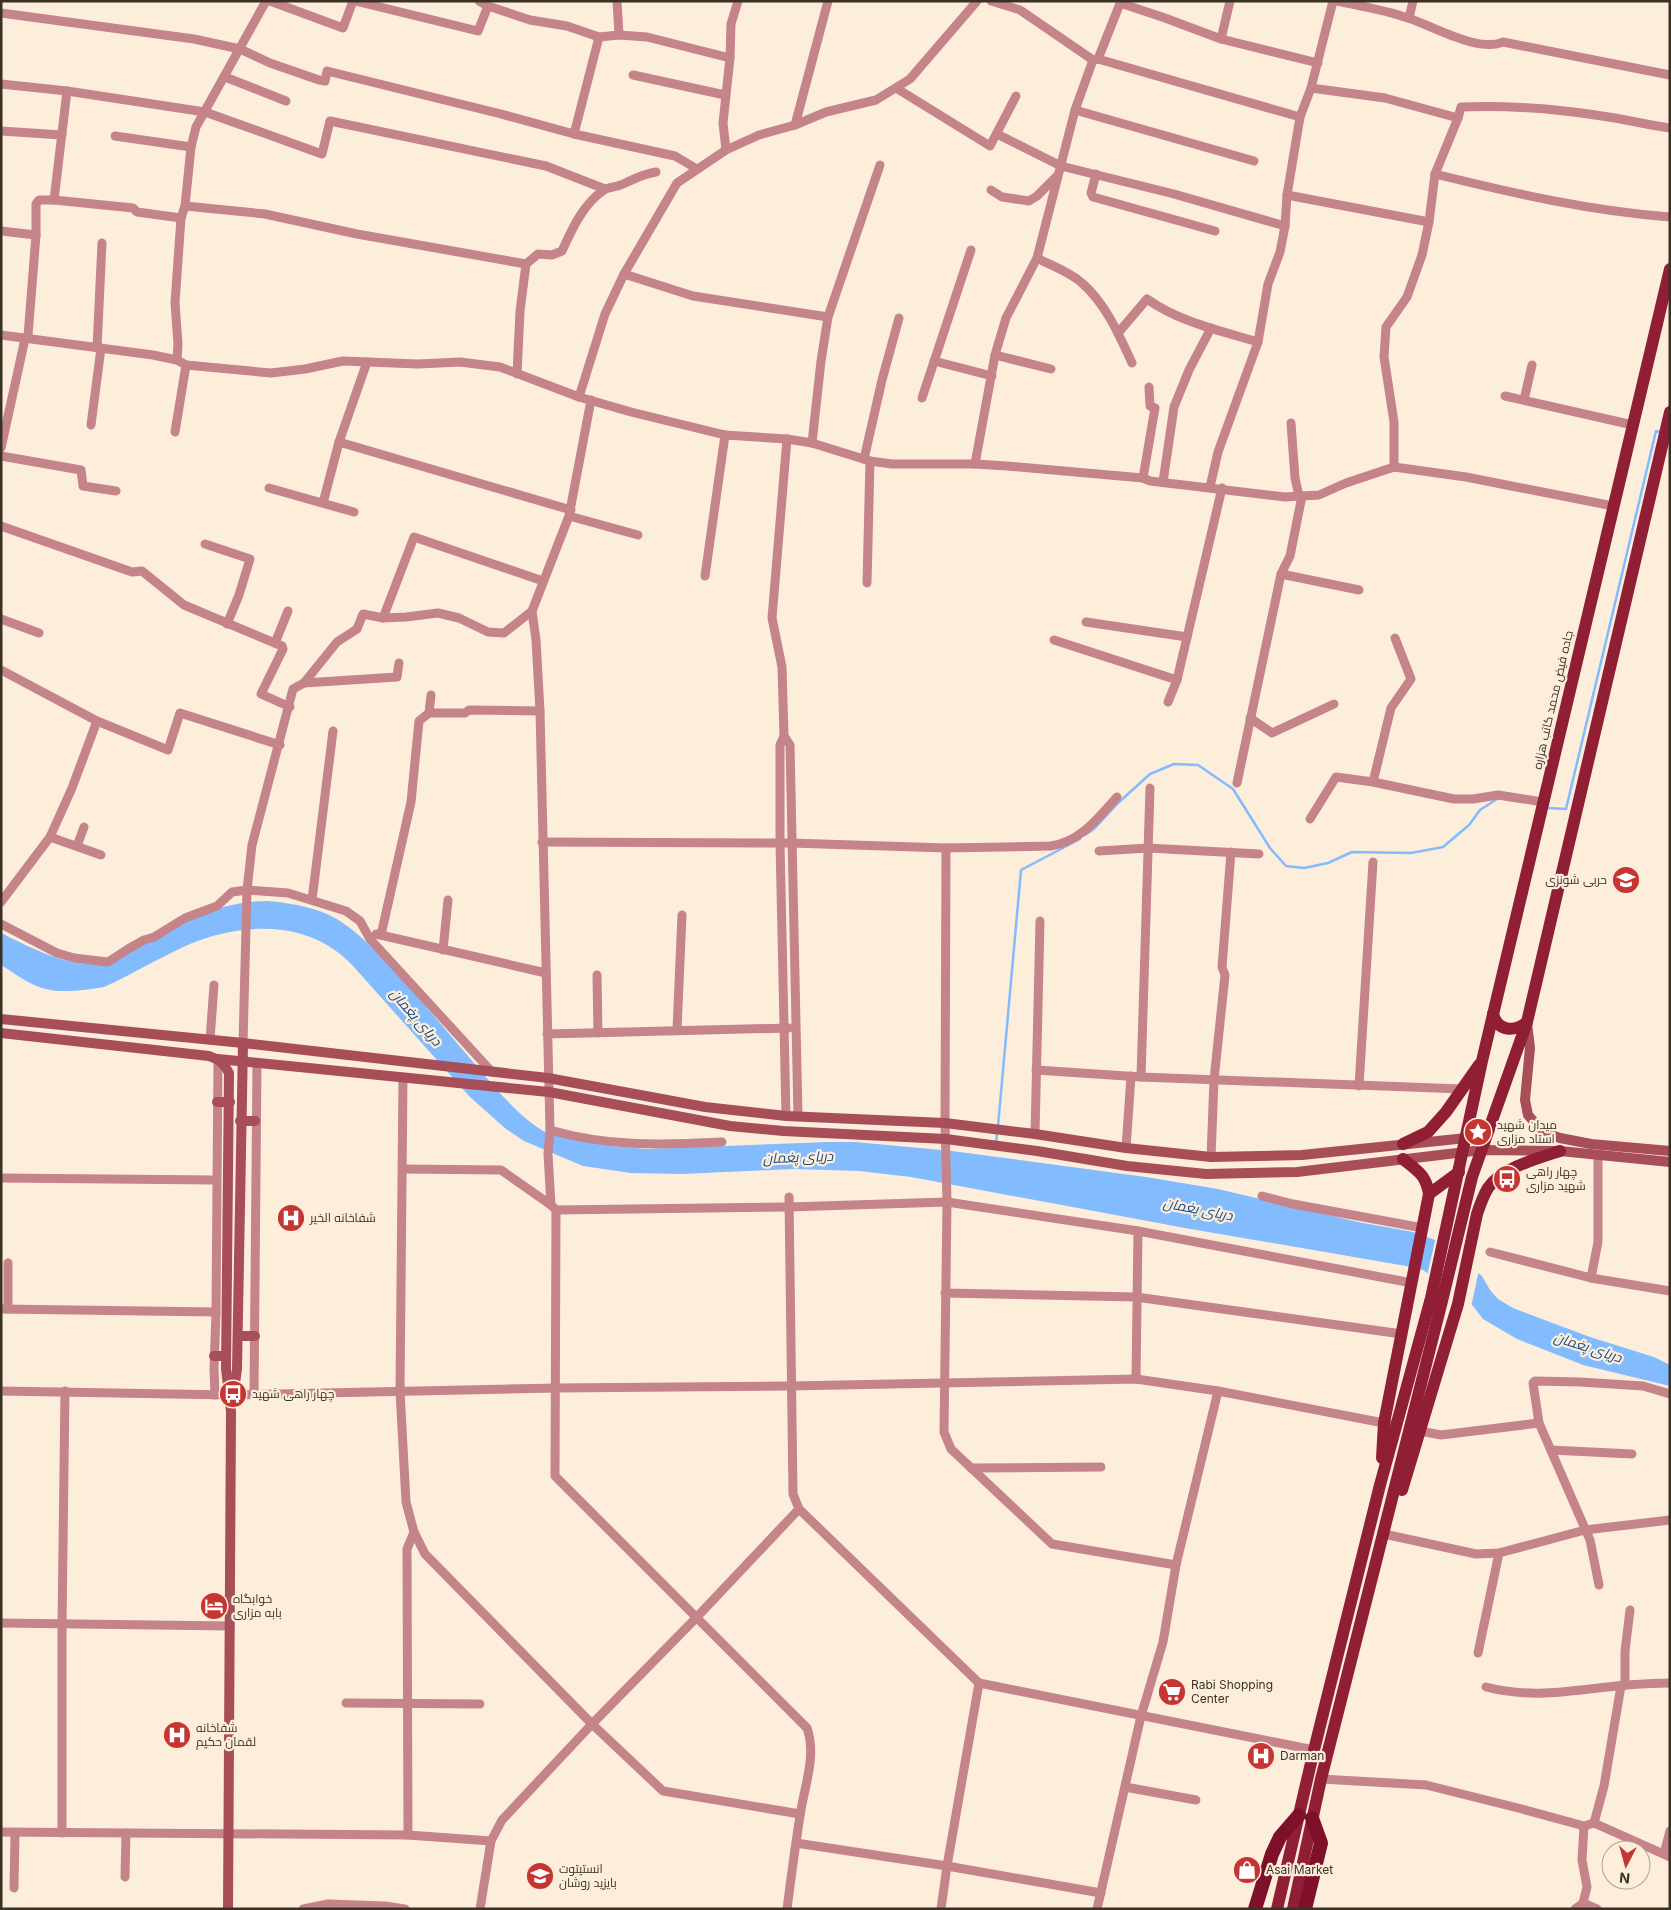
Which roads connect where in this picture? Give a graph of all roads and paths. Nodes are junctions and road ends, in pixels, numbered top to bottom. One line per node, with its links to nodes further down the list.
1 (266, 1): 21 (street)
2 (270, 1): 3 (street)
3 (354, 1): 15 (street)
4 (479, 1): 15 (street)
5 (617, 1): 18 (street)
6 (738, 1): 22 (street)
7 (828, 1): 39 (street)
8 (977, 1): 29 (street)
9 (991, 1): 14 (street)
10 (1230, 1): 20 (street)
11 (1335, 1): 17 (street); 24 (street)
12 (1413, 1): 17 (street)
13 (1120, 2): 20 (street); 23 (street)
14 (1010, 4): 23 (street)
15 (488, 6): 19 (street)
16 (1, 13): 21 (street)
17 (1409, 18): 25 (street)
18 (619, 35): 19 (street); 22 (street)
19 (600, 37): 42 (street)
20 (1221, 39): 24 (street)
21 (240, 49): 27 (street); 42 (street)
22 (730, 58): 32 (street)
23 (1096, 59): 35 (street); 37 (street)
24 (1318, 64): 30 (street)
25 (1670, 75)
26 (633, 76): 32 (street)
27 (225, 77): 34 (street); 36 (street)
28 (1, 84): 31 (street)
29 (896, 88): 39 (street); 43 (street)
30 (1311, 88): 37 (street); 38 (street)
31 (67, 91): 36 (street); 44 (street)
32 (726, 95): 47 (street)
33 (1016, 96): 43 (street)
34 (286, 101)
35 (1075, 110): 48 (street); 51 (street)
36 (205, 112): 46 (street); 55 (street)
37 (1300, 118): 57 (street)
38 (1458, 118): 40 (street); 54 (street)
39 (795, 125): 47 (street)
40 (1670, 128)
41 (1, 131): 44 (street)
42 (574, 134): 50 (street)
43 (997, 134): 51 (street)
44 (62, 135): 58 (street)
45 (115, 136): 46 (street)
46 (191, 147): 59 (street)
47 (726, 150): 50 (street)
48 (1254, 161)
49 (880, 165): 74 (street)
50 (697, 170): 72 (street)
51 (1060, 170): 53 (street); 56 (street); 69 (street)
52 (656, 172): 55 (street)
53 (1096, 174): 63 (street); 65 (street)
54 (1435, 174): 61 (street); 62 (street)
55 (605, 189): 70 (street)
56 (992, 190)
57 (1287, 195): 62 (street); 63 (street)
58 (54, 200): 60 (street); 66 (street)
59 (185, 206): 60 (street); 70 (street)
60 (181, 218): 83 (street)
61 (1670, 218)
62 (1429, 222): 111 (street)
63 (1285, 226): 80 (street)
64 (1, 231): 66 (street)
65 (1215, 231)
66 (36, 235): 79 (street)
67 (102, 244): 81 (street)
68 (971, 250): 84 (street)
69 (1037, 258): 77 (street); 82 (street)
70 (526, 264): 90 (street)
71 (1670, 269): 73 (main road, جاده فیض محمد کاتب هزاره)
72 (624, 274): 74 (street); 94 (street)
73 (1668, 284): 101 (main road, جاده فیض محمد کاتب هزاره)
74 (828, 317): 106 (street)
75 (899, 318): 109 (street)
76 (1211, 328): 77 (street); 80 (street); 113 (street)
77 (1118, 333): 86 (street)
78 (1, 335): 79 (street)
79 (25, 339): 81 (street); 107 (street)
80 (1258, 342): 114 (street)
81 (99, 348): 83 (street); 100 (street)
82 (995, 355): 89 (street); 91 (street)
83 (176, 360): 87 (street)
84 (934, 361): 91 (street); 95 (street)
85 (367, 362): 87 (street); 90 (street); 105 (street)
86 (1132, 363)
87 (186, 365): 102 (street)
88 (1532, 365): 97 (street)
89 (1051, 369)
90 (517, 374): 94 (street)
91 (992, 376): 110 (street)
92 (1149, 387): 112 (street)
93 (1504, 396): 97 (street)
94 (579, 397): 96 (street)
95 (922, 398)
96 (591, 400): 103 (street); 122 (street)
97 (1524, 400): 101 (street)
98 (1670, 412): 191 (main road)
99 (1291, 423): 118 (street)
100 (91, 425)
101 (1633, 425): 120 (main road, جاده فیض محمد کاتب هزاره)
102 (175, 432)
103 (725, 435): 104 (street); 127 (street)
104 (788, 439): 106 (street); 155 (street)
105 (339, 442): 119 (street); 122 (street)
106 (812, 443): 109 (street)
107 (1, 448)
108 (1, 456): 117 (street)
109 (867, 460): 110 (street); 129 (street)
110 (975, 464): 112 (street)
111 (1394, 467): 118 (street); 120 (street)
112 (1143, 478): 113 (street)
113 (1163, 482): 114 (street)
114 (1210, 487): 116 (street)
115 (269, 488): 119 (street)
116 (1222, 488): 118 (street); 138 (street)
117 (116, 491)
118 (1300, 496): 126 (street)
119 (324, 502): 121 (street)
120 (1614, 506): 161 (main road, جاده فیض محمد کاتب هزاره)
121 (354, 512)
122 (570, 513): 124 (street); 128 (street)
123 (1, 526): 136 (street)
124 (638, 535)
125 (205, 544): 136 (street)
126 (1281, 574): 130 (street); 152 (street)
127 (704, 576)
128 (543, 582): 132 (street); 133 (street)
129 (867, 583)
130 (1359, 590)
131 (288, 611): 141 (street)
132 (532, 611): 133 (street); 150 (street)
133 (383, 618): 145 (street)
134 (1, 619): 137 (street)
135 (1086, 622): 138 (street)
136 (228, 624): 141 (street)
137 (39, 633)
138 (1187, 637): 144 (street)
139 (1395, 638): 157 (street)
140 (1054, 640): 144 (street)
141 (275, 643): 149 (street)
142 (399, 663): 145 (street)
143 (1, 670): 153 (street)
144 (1177, 680): 147 (street)
145 (304, 683): 149 (street)
146 (431, 695): 151 (street)
147 (1168, 702)
148 (1334, 704): 152 (street)
149 (290, 707): 156 (street)
150 (540, 711): 151 (street); 165 (street)
151 (429, 714): 184 (street)
152 (1250, 718): 158 (street)
153 (97, 721): 156 (street); 164 (street)
154 (334, 732): 177 (street)
155 (784, 736): 166 (street); 167 (street)
156 (280, 745): 176 (street)
157 (1373, 782): 161 (street); 162 (street)
158 (1237, 783)
159 (1150, 788): 170 (street)
160 (1117, 797): 169 (street)
161 (1543, 802): 189 (main road, جاده فیض محمد کاتب هزاره)
162 (1310, 819)
163 (84, 826): 168 (street)
164 (50, 837): 168 (street); 179 (street)
165 (542, 842): 166 (street); 186 (street)
166 (780, 843): 167 (street); 192 (street)
167 (791, 843): 169 (street); 193 (street)
168 (77, 846): 174 (street)
169 (946, 848): 220 (street)
170 (1148, 848): 171 (street); 172 (street); 208 (street)
171 (1099, 851)
172 (1231, 852): 173 (street); 210 (street)
173 (1259, 854)
174 (101, 855)
175 (1372, 862): 211 (street)
176 (247, 890): 177 (street); 182 (street); 199 (street)
177 (312, 900): 183 (street)
178 (448, 900): 185 (street)
179 (1, 902)
180 (682, 915): 194 (street)
181 (1040, 921): 204 (street)
182 (1, 924)
183 (365, 930): 184 (street); 205 (street)
184 (381, 935): 185 (street)
185 (443, 950): 186 (street)
186 (546, 973): 197 (street)
187 (597, 975): 196 (street)
188 (214, 985): 198 (street)
189 (1493, 1014): 191 (main road); 202 (main road, جاده فیض محمد کاتب هزاره)
190 (1, 1019): 198 (main road)
191 (1527, 1022): 223 (main road); 232 (main road)
192 (783, 1028): 193 (street); 194 (street); 216 (street)
193 (795, 1028): 217 (street)
194 (677, 1030): 196 (street)
195 (1, 1033): 200 (main road)
196 (598, 1033): 197 (street)
197 (547, 1034): 209 (street)
198 (210, 1040): 199 (main road)
199 (242, 1043): 201 (main road); 205 (main road)
200 (218, 1059): 201 (main road); 214 (street); 215 (main road)
201 (242, 1061): 203 (main road); 218 (main road)
202 (1482, 1061): 212 (main road); 224 (main road, جاده فیض محمد کاتب هزاره)
203 (257, 1062): 207 (main road); 219 (street)
204 (1036, 1070): 206 (street); 222 (street)
205 (492, 1072): 209 (main road)
206 (1130, 1076): 208 (street); 228 (street)
207 (403, 1077): 213 (main road); 237 (street)
208 (1141, 1077): 210 (street)
209 (548, 1078): 213 (street); 216 (main road)
210 (1214, 1080): 211 (street); 234 (street)
211 (1358, 1086): 212 (street)
212 (1462, 1090): 227 (main road)
213 (549, 1092): 221 (street); 225 (main road)
214 (217, 1102): 215 (main road); 240 (street)
215 (230, 1102): 264 (main road)
216 (786, 1116): 217 (main road)
217 (798, 1116): 220 (main road)
218 (240, 1121): 219 (main road); 261 (main road)
219 (255, 1121): 262 (street)
220 (945, 1123): 222 (main road); 225 (street)
221 (550, 1131): 226 (street); 246 (street)
222 (1035, 1134): 228 (main road)
223 (1486, 1136): 224 (main road); 229 (main road)
224 (1466, 1138): 227 (main road); 230 (main road, جاده فیض محمد کاتب هزاره)
225 (946, 1140): 235 (main road); 244 (street)
226 (722, 1142)
227 (1403, 1144): 234 (main road)
228 (1126, 1148): 234 (main road)
229 (1482, 1150): 230 (main road); 231 (main road); 249 (main road)
230 (1463, 1151): 235 (main road); 238 (main road, جاده فیض محمد کاتب هزاره)
231 (1560, 1151): 233 (main road); 279 (main road)
232 (1670, 1152)
233 (1598, 1154): 236 (main road); 253 (street)
234 (1211, 1157)
235 (1403, 1159): 241 (main road)
236 (1670, 1162)
237 (403, 1170): 246 (street); 271 (street)
238 (1459, 1172): 241 (main road); 249 (main road, جاده فیض محمد کاتب هزاره)
239 (1, 1178): 240 (street)
240 (216, 1180): 259 (street)
241 (1428, 1194): 248 (main road)
242 (1262, 1196): 248 (street)
243 (789, 1197): 245 (street)
244 (947, 1202): 245 (street); 247 (street); 255 (street)
245 (790, 1207): 246 (street); 267 (street)
246 (554, 1208): 268 (street)
247 (1138, 1230): 252 (street); 256 (street)
248 (1422, 1230): 252 (main road)
249 (1450, 1239): 257 (main road)
250 (1490, 1252): 253 (street)
251 (8, 1263): 258 (street)
252 (1413, 1278): 260 (main road)
253 (1591, 1278): 254 (street)
254 (1670, 1291)
255 (945, 1293): 256 (street); 266 (street)
256 (1136, 1297): 260 (street); 265 (street)
257 (1437, 1299): 278 (main road); 279 (main road)
258 (5, 1309): 259 (street)
259 (216, 1312): 263 (street)
260 (1402, 1334): 278 (main road)
261 (238, 1336): 262 (main road); 276 (main road)
262 (254, 1336): 273 (street)
263 (214, 1356): 264 (main road); 275 (street)
264 (226, 1356): 276 (main road)
265 (1136, 1378): 266 (street); 272 (street)
266 (943, 1383): 267 (street); 283 (street)
267 (790, 1386): 268 (street); 284 (street)
268 (557, 1388): 271 (street); 294 (street)
269 (1, 1391): 270 (street)
270 (65, 1391): 275 (street); 297 (street)
271 (400, 1391): 273 (street); 287 (street)
272 (1218, 1391): 278 (street); 290 (street)
273 (254, 1394): 276 (street)
274 (1670, 1394): 277 (street)
275 (215, 1395): 276 (street)
276 (231, 1395): 298 (main road)
277 (1539, 1423): 279 (street); 280 (street)
278 (1390, 1424): 279 (street); 293 (main road)
279 (1415, 1429): 288 (main road)
280 (1552, 1450): 281 (street); 286 (street)
281 (1632, 1454)
282 (1101, 1466): 283 (street)
283 (971, 1468): 290 (street)
284 (799, 1509): 294 (street); 301 (street)
285 (1670, 1520): 286 (street)
286 (1585, 1530): 289 (street); 291 (street)
287 (414, 1532): 305 (street); 308 (street)
288 (1384, 1534): 289 (street); 295 (main road)
289 (1499, 1553): 299 (street)
290 (1176, 1565): 307 (street)
291 (1599, 1585)
292 (1630, 1610): 302 (street)
293 (1348, 1613): 295 (main road); 309 (main road)
294 (696, 1618): 308 (street); 313 (street)
295 (1362, 1619): 310 (main road)
296 (1, 1623): 297 (street)
297 (62, 1625): 298 (street); 320 (street)
298 (230, 1626): 322 (main road)
299 (1478, 1654)
300 (1670, 1682): 302 (street)
301 (979, 1683): 307 (street); 327 (street)
302 (1623, 1685): 303 (street); 315 (street)
303 (1486, 1687)
304 (346, 1703): 305 (street)
305 (407, 1704): 306 (street); 323 (street)
306 (480, 1704)
307 (1142, 1716): 309 (street); 311 (street)
308 (592, 1724): 313 (street); 324 (street)
309 (1314, 1750): 314 (main road)
310 (1321, 1779): 314 (main road); 316 (street)
311 (1125, 1787): 312 (street); 330 (street)
312 (1196, 1800)
313 (800, 1814): 325 (street)
314 (1306, 1816): 339 (highway); 340 (main road); 341 (main road); 342 (highway)
315 (1594, 1823): 316 (street); 326 (street)
316 (1584, 1826): 331 (street)
317 (1670, 1831): 326 (street)
318 (1, 1832): 319 (street)
319 (15, 1832): 320 (street); 329 (street)
320 (62, 1833): 321 (street)
321 (126, 1833): 322 (street); 328 (street)
322 (229, 1834): 323 (street); 332 (main road)
323 (408, 1834): 324 (street)
324 (491, 1841): 335 (street)
325 (796, 1842): 327 (street); 336 (street)
326 (1667, 1856)
327 (947, 1866): 330 (street); 337 (street)
328 (125, 1877)
329 (14, 1888)
330 (1101, 1894): 338 (street)
331 (1583, 1903): 343 (street); 344 (street)
332 (228, 1909)
333 (303, 1909): 334 (street)
334 (405, 1909)
335 (480, 1909)
336 (786, 1909)
337 (941, 1909)
338 (1097, 1909)
339 (1256, 1909)
340 (1277, 1909)
341 (1293, 1909)
342 (1305, 1909)
343 (1575, 1909)
344 (1596, 1909)

